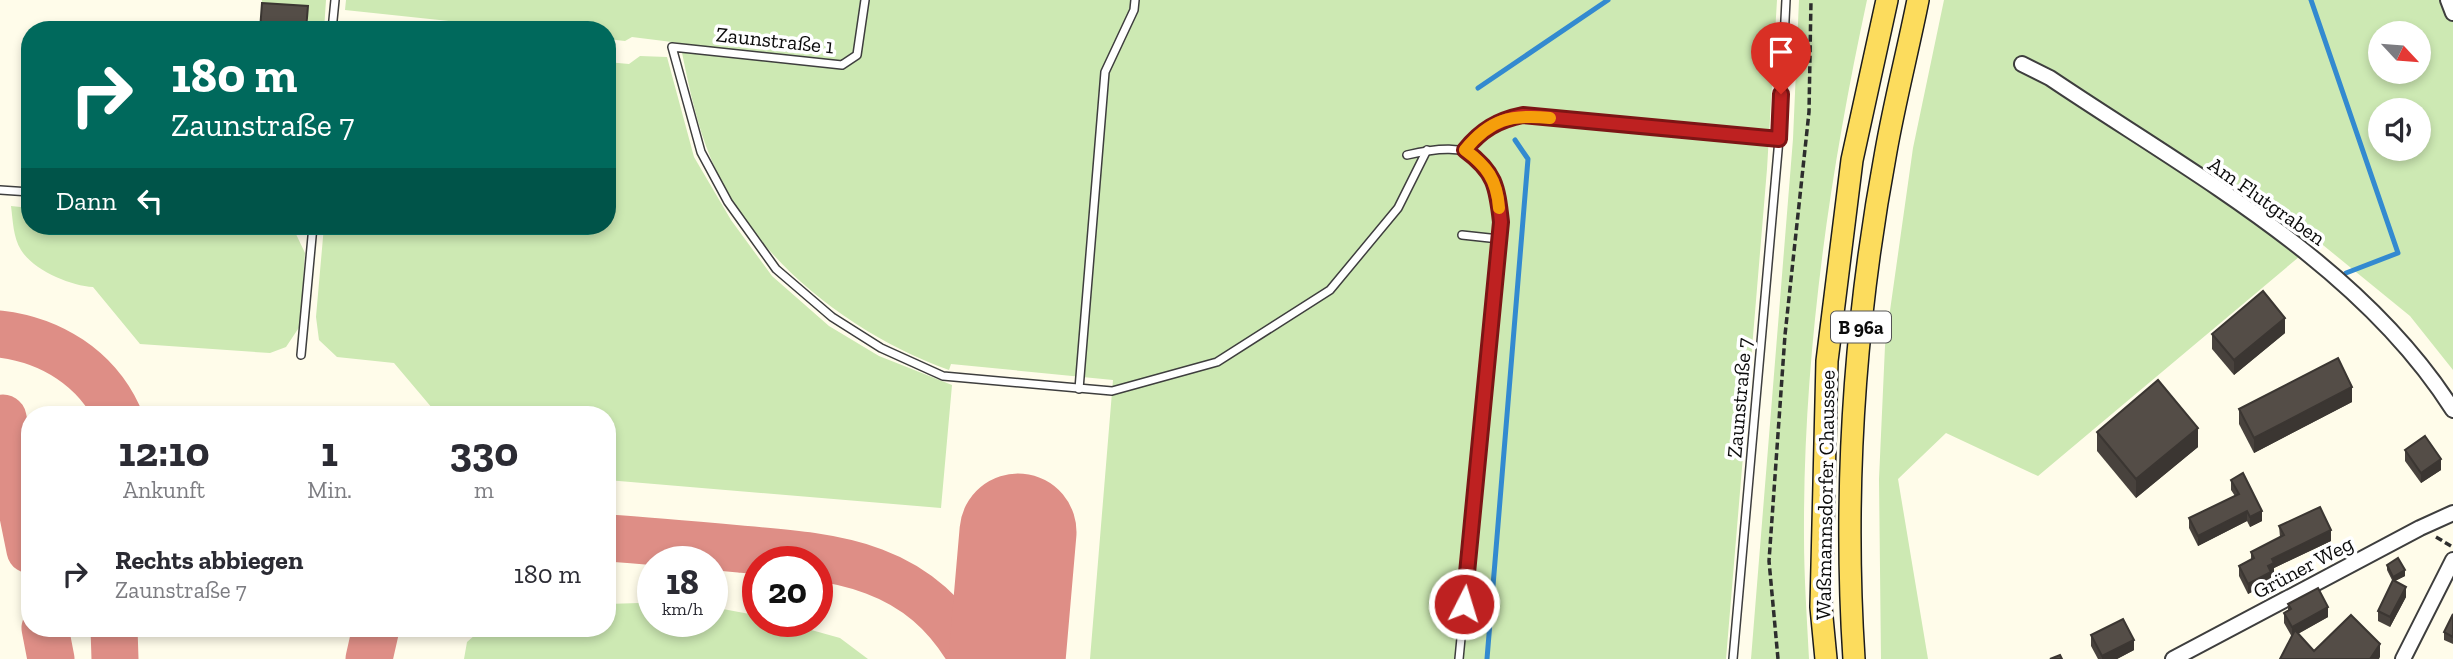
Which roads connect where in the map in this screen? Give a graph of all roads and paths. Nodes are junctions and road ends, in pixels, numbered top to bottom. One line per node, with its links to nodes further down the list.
1 (335, 0): 10 (lane)
2 (865, 0): 22 (lane, Zaunstraße 1)
3 (1135, 0): 22 (lane)
4 (1786, 0): 12 (lane, Zaunstraße 7)
5 (1811, 0): 28 (path)
6 (1887, 0): 29 (main road, Waßmannsdorfer Chaussee / B 96a)
7 (1918, 0): 30 (main road, Waßmannsdorfer Chaussee / B 96a)
8 (2448, 0): 9 (street)
9 (2453, 13)
10 (333, 21)
11 (2022, 64): 23 (street, Am Flutgraben)
12 (1779, 139): 14 (lane); 27 (lane, Zaunstraße 7)
13 (1427, 150): 14 (lane); 15 (lane); 22 (lane)
14 (1465, 150): 20 (lane)
15 (1408, 155)
16 (0, 190): 17 (lane)
17 (21, 191)
18 (312, 235): 21 (lane)
19 (1462, 235): 20 (lane)
20 (1499, 239): 26 (lane)
21 (301, 355)
22 (1079, 390)
23 (2453, 410)
24 (2453, 513): 31 (street, Grüner Weg)
25 (2453, 560): 32 (street)
26 (1460, 659)
27 (1733, 659)
28 (1778, 659)
29 (1826, 659)
30 (1854, 659)
31 (2173, 659)
32 (2403, 659)

